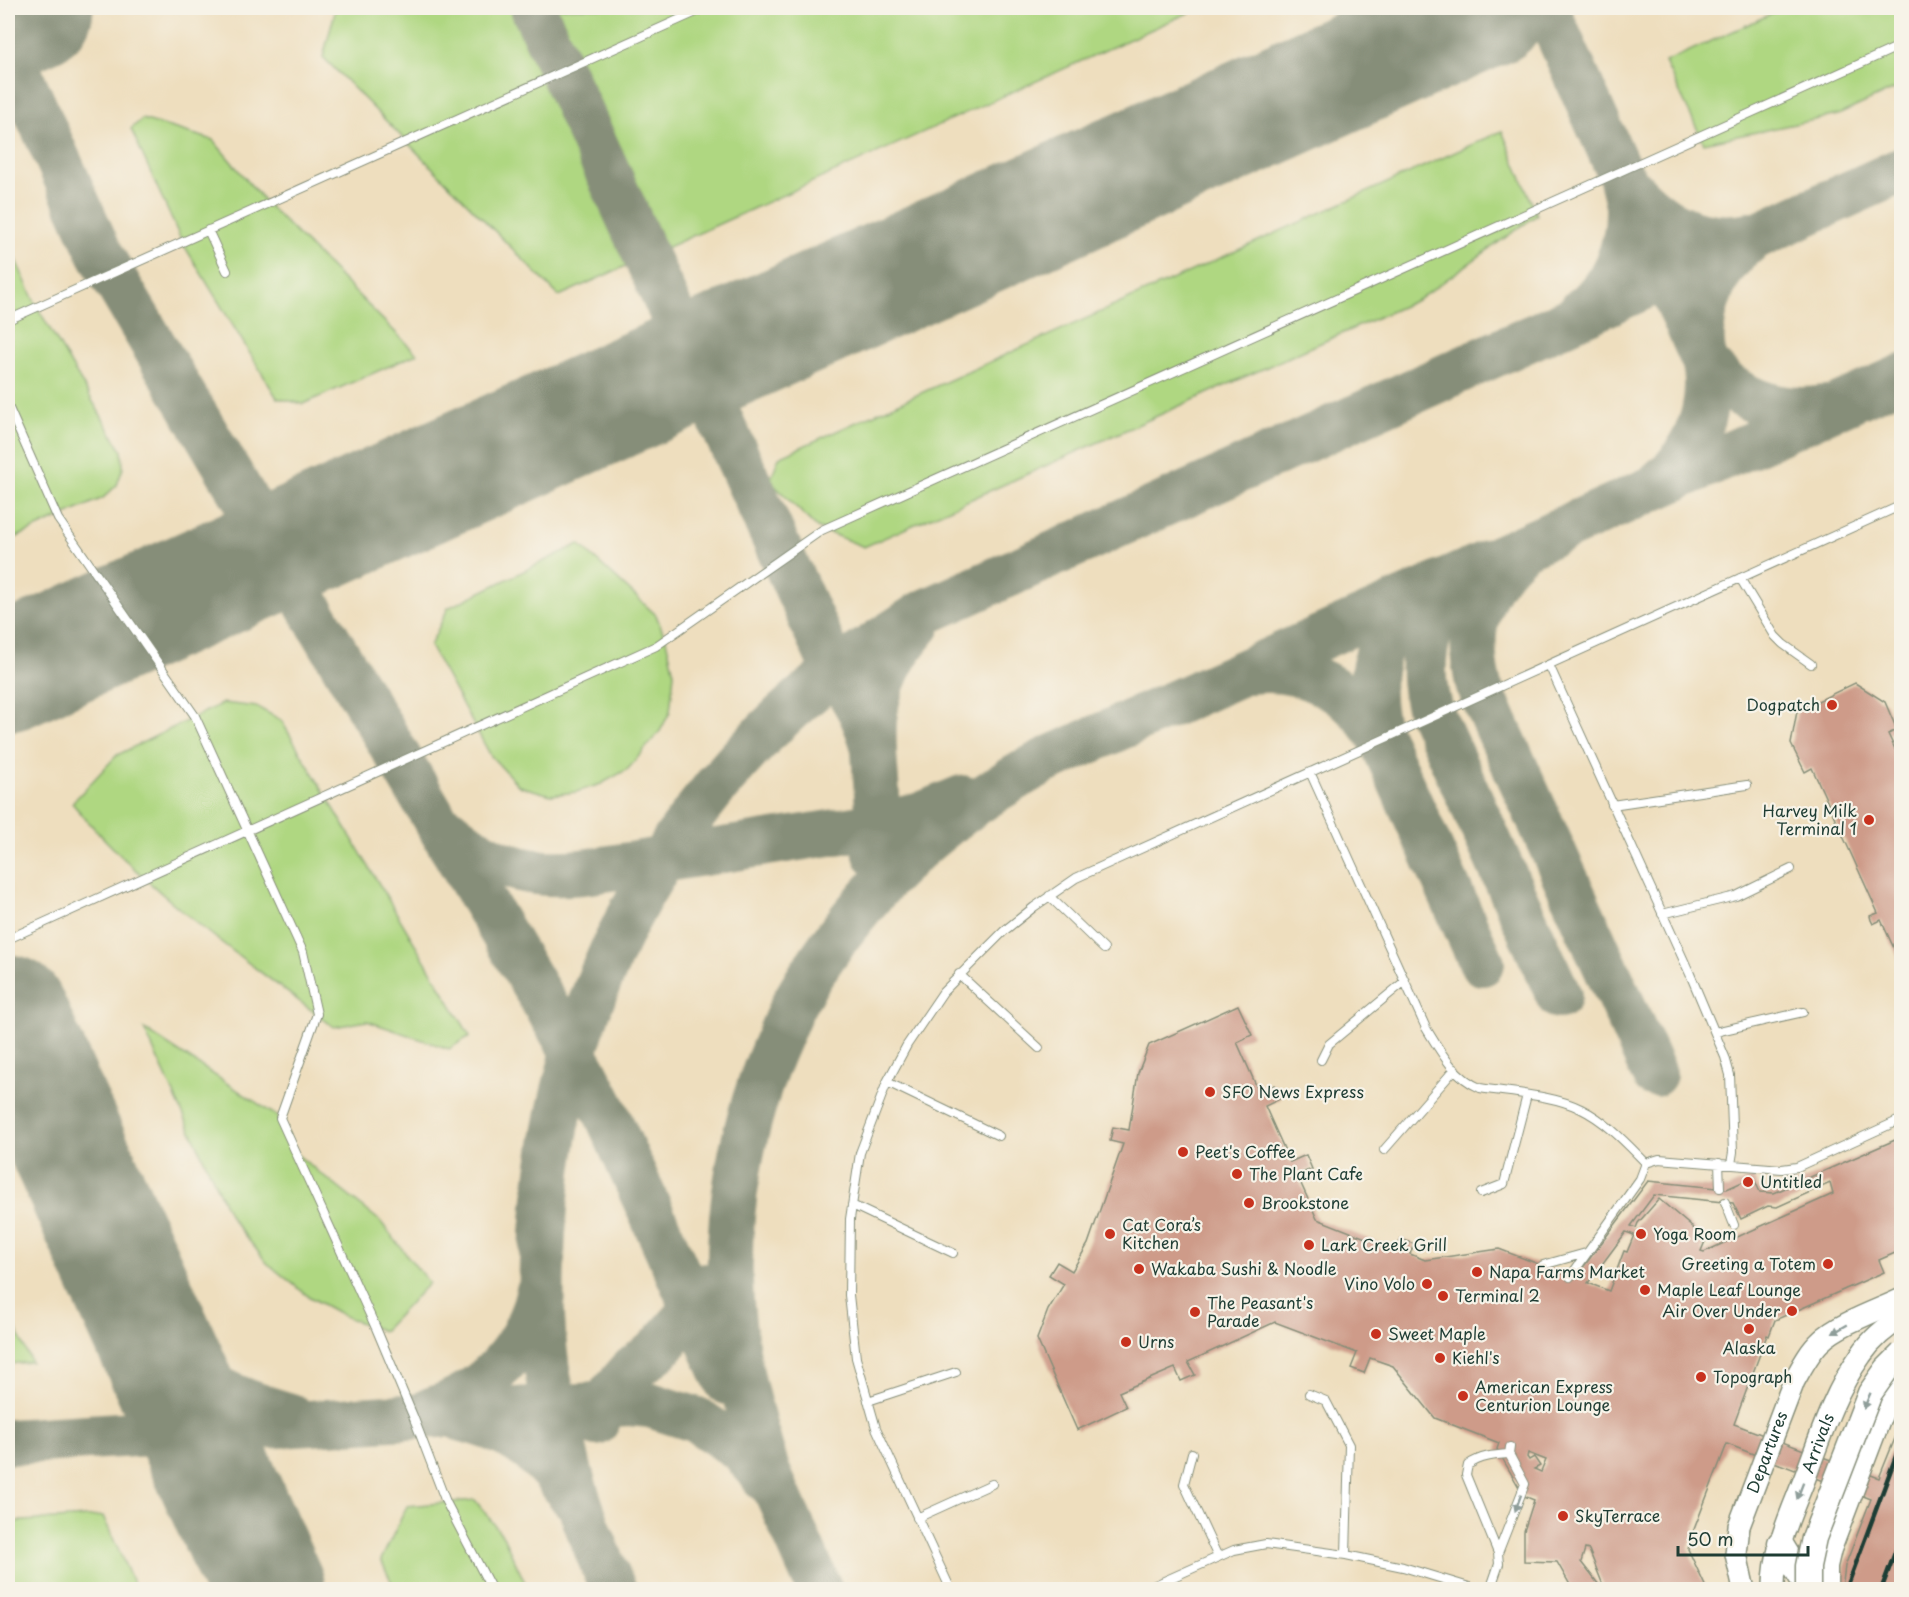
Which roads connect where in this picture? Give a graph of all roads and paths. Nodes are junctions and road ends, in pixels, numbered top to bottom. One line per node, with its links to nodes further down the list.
1 (705, 8): 3 (lane)
2 (1902, 45): 14 (lane)
3 (208, 230): 4 (lane); 5 (lane)
4 (227, 271)
5 (8, 320)
6 (8, 406): 14 (lane)
7 (1902, 505): 8 (lane)
8 (1740, 578): 9 (lane); 10 (lane)
9 (1811, 664)
10 (1549, 665): 11 (lane); 13 (lane)
11 (1310, 772): 16 (lane); 21 (lane)
12 (1747, 785): 13 (lane)
13 (1612, 805): 17 (lane)
14 (248, 831): 18 (lane); 58 (lane)
15 (1791, 869): 17 (lane)
16 (1049, 896): 19 (lane); 20 (lane)
17 (1662, 914): 23 (lane)
18 (8, 939)
19 (1104, 949)
20 (959, 974): 24 (lane); 27 (lane)
21 (1405, 981): 25 (lane); 26 (lane)
22 (1803, 1012): 23 (lane)
23 (1715, 1032): 34 (lane)
24 (1040, 1048)
25 (1321, 1060)
26 (1455, 1069): 28 (lane); 31 (lane)
27 (887, 1082): 30 (lane); 38 (lane)
28 (1527, 1095): 32 (lane); 36 (lane)
29 (1902, 1119): 34 (lane)
30 (999, 1136)
31 (1384, 1150)
32 (1646, 1163): 33 (lane); 41 (lane)
33 (1719, 1163): 34 (lane); 35 (lane)
34 (1731, 1164)
35 (1720, 1188)
36 (1481, 1192)
37 (1725, 1202): 39 (lane)
38 (852, 1204): 40 (lane); 50 (lane)
39 (1734, 1225)
40 (953, 1253)
41 (1586, 1253): 42 (lane); 43 (lane)
42 (1543, 1265)
43 (1570, 1276)
44 (1902, 1299): 63 (main road, Departures, one-way to 63)
45 (1902, 1318): 54 (main road, Arrivals, one-way to 54)
46 (1902, 1354): 65 (main road, one-way to 65, bridge)
47 (956, 1372): 50 (lane)
48 (1902, 1372): 66 (main road)
49 (1309, 1394): 56 (lane)
50 (868, 1401): 53 (lane)
51 (1192, 1453): 57 (lane)
52 (992, 1484): 53 (lane)
53 (917, 1518): 59 (lane)
54 (1780, 1543): 64 (main road, Arrivals); 65 (main road)
55 (1498, 1553): 55 (lane, one-way to 55); 62 (lane)
56 (1346, 1556): 57 (lane); 61 (lane)
57 (1218, 1557): 60 (lane)
58 (492, 1590)
59 (951, 1590)
60 (1144, 1590)
61 (1479, 1590)
62 (1490, 1590)
63 (1744, 1590)
64 (1774, 1590)
65 (1808, 1590)
66 (1825, 1590)

